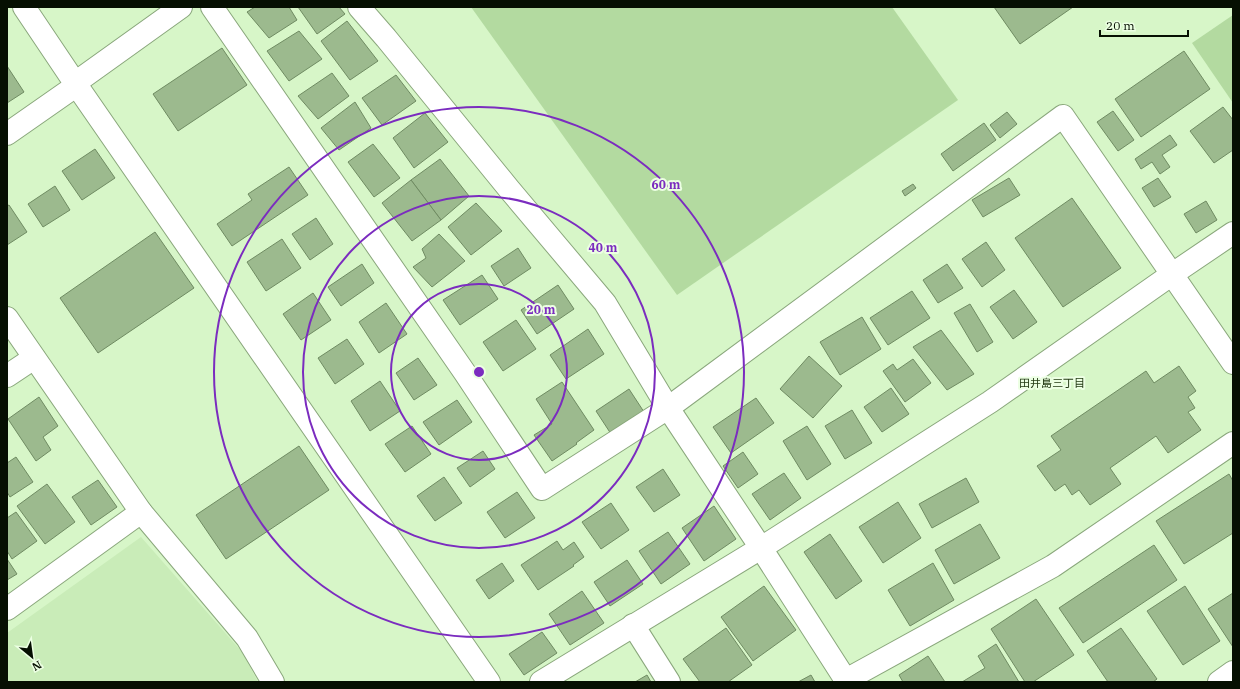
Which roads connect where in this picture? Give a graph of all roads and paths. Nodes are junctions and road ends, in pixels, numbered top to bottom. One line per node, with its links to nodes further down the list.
1 (24, 7): 5 (street)
2 (181, 7): 5 (street)
3 (212, 7): 13 (street)
4 (359, 7): 13 (street)
5 (75, 83): 6 (street); 22 (street)
6 (7, 134)
7 (1233, 233): 8 (street)
8 (1171, 275): 11 (street); 13 (street); 16 (street)
9 (7, 318): 10 (street)
10 (34, 358): 12 (street); 15 (street)
11 (1233, 363)
12 (7, 376)
13 (668, 408): 16 (street)
14 (1233, 443): 20 (street)
15 (141, 512): 17 (street); 21 (street)
16 (761, 548): 18 (street); 20 (street)
17 (7, 609)
18 (634, 625): 23 (street); 24 (street)
19 (1233, 672): 25 (street)
20 (846, 681)
21 (273, 682)
22 (489, 682)
23 (541, 682)
24 (669, 682)
25 (1219, 682)

